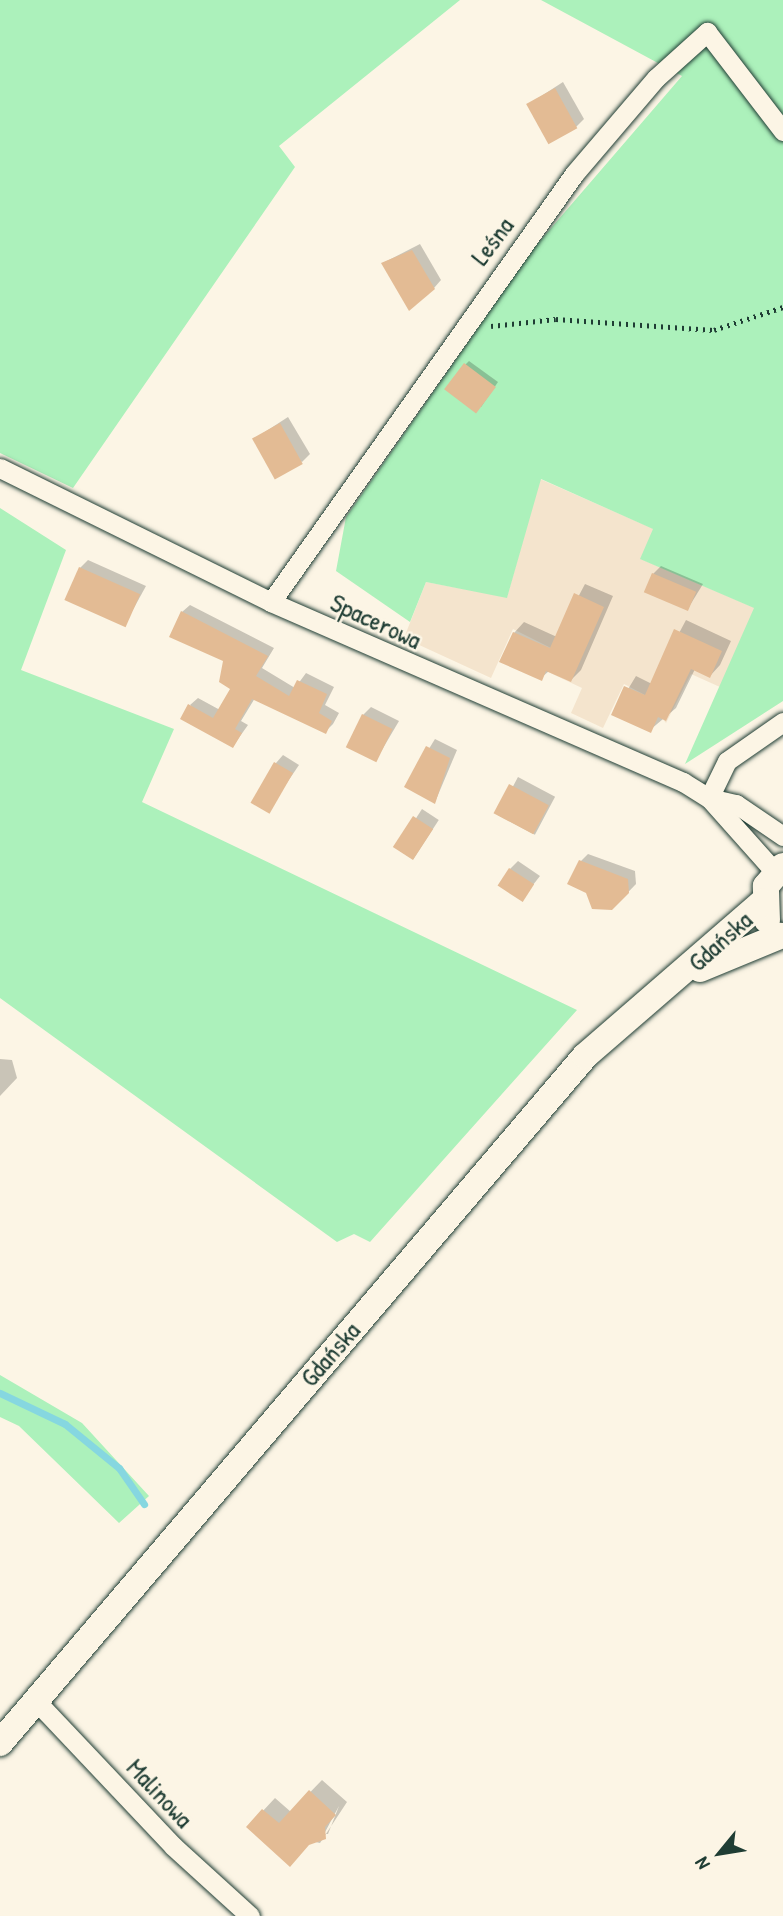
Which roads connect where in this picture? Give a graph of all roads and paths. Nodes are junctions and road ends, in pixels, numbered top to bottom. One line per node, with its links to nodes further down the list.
1 (783, 131): 3 (street, Leśna)
2 (783, 307): 3 (path)
3 (460, 329): 5 (street, Leśna)
4 (0, 468): 5 (street, Spacerowa)
5 (271, 602): 7 (street, Spacerowa)
6 (783, 722): 7 (street)
7 (709, 797): 8 (street, Spacerowa); 9 (street, Spacerowa)
8 (783, 836)
9 (779, 869): 10 (main road)
10 (763, 902): 11 (main road); 12 (main road, Gdańska)
11 (781, 937): 12 (main road, Gdańska)
12 (676, 980): 13 (main road, Gdańska)
13 (36, 1701): 14 (main road, Gdańska); 15 (street, Malinowa)
14 (0, 1743)
15 (250, 1916)

